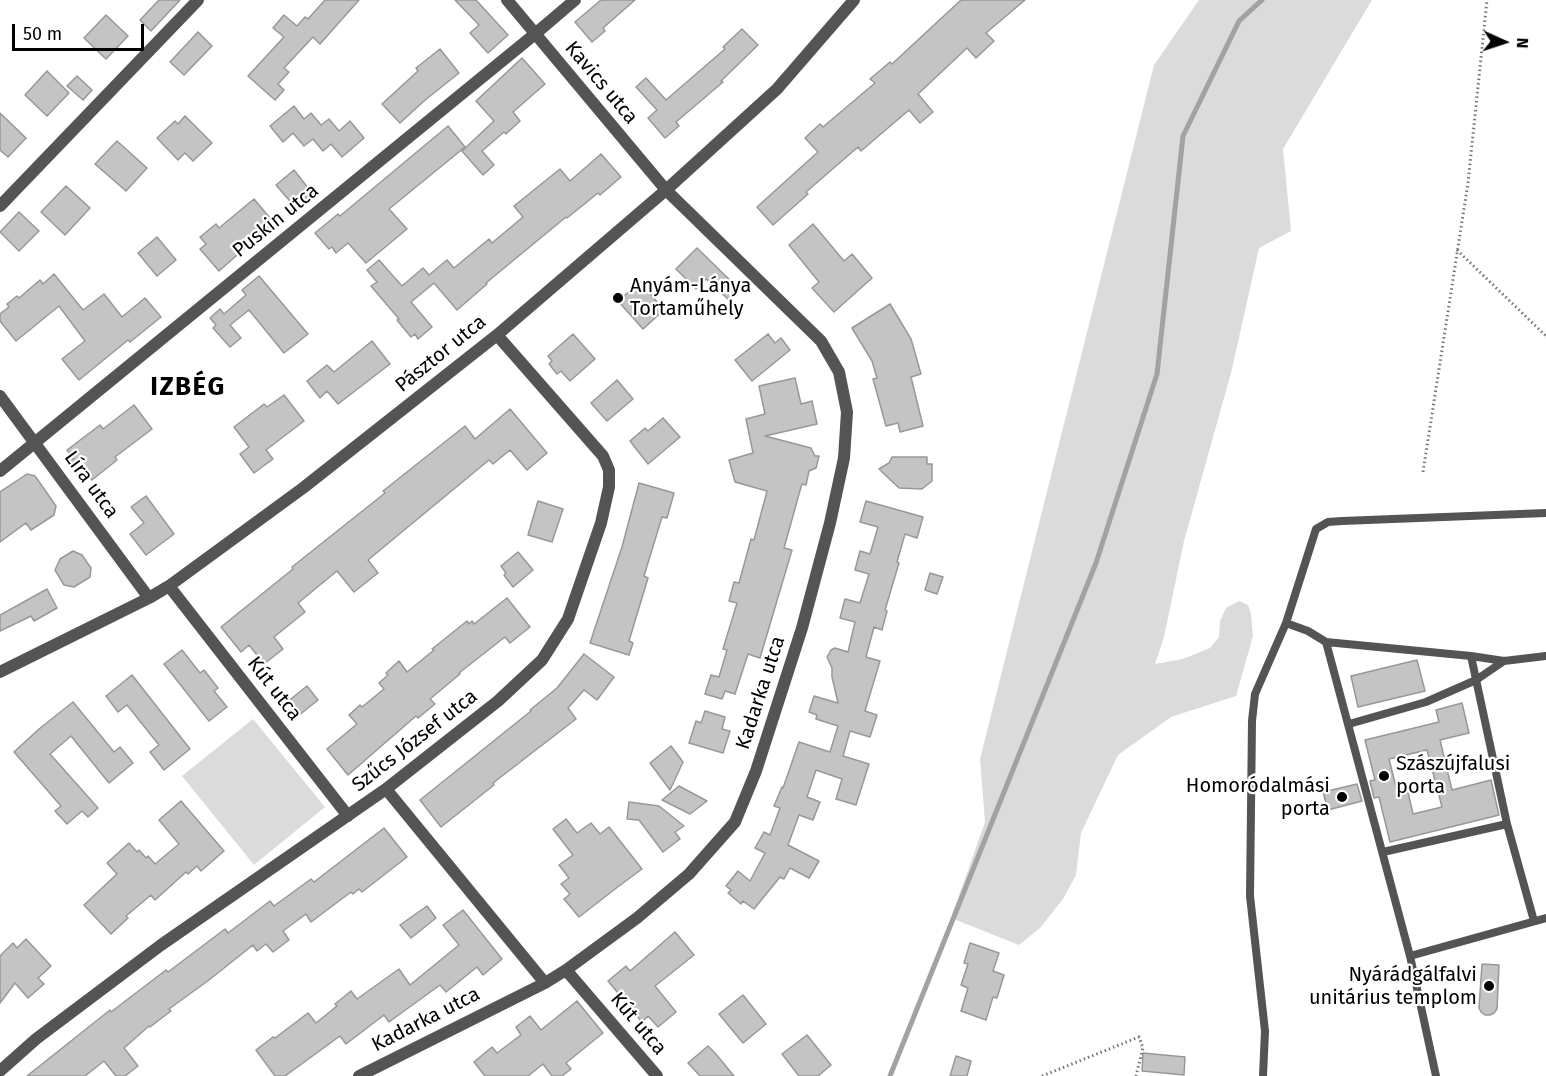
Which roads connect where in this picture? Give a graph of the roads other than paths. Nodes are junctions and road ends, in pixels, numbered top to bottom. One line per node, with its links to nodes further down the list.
1 (198, 0): 7 (street)
2 (507, 0): 5 (street, Kavics utca)
3 (575, 0): 5 (street, Puskin utca)
4 (854, 0): 6 (street, Pásztor utca)
5 (535, 34): 6 (street, Kavics utca); 10 (street, Puskin utca)
6 (666, 190): 8 (street, Pásztor utca); 30 (street, Kadarka utca)
7 (0, 206)
8 (496, 335): 13 (street, Pásztor utca); 23 (street, Szűcs József utca)
9 (0, 396): 10 (street, Líra utca)
10 (35, 443): 11 (street, Puskin utca); 14 (street, Líra utca)
11 (0, 471)
12 (1546, 513): 15 (lane)
13 (169, 586): 14 (street, Pásztor utca); 24 (street, Kút utca)
14 (149, 598): 20 (street, Pásztor utca)
15 (1287, 623): 16 (lane); 35 (lane)
16 (1326, 642): 17 (lane); 22 (lane)
17 (1471, 656): 19 (lane); 21 (lane)
18 (1546, 656): 19 (lane)
19 (1504, 661): 21 (lane)
20 (0, 672)
21 (1476, 680): 22 (lane); 25 (lane)
22 (1348, 724): 26 (lane)
23 (386, 789): 24 (street, Szűcs József utca); 31 (street)
24 (348, 816): 32 (street, Szűcs József utca)
25 (1507, 824): 26 (lane); 28 (lane)
26 (1383, 852): 29 (lane)
27 (1546, 918): 28 (lane)
28 (1534, 921): 29 (lane)
29 (1410, 956): 36 (lane)
30 (566, 970): 31 (street, Kadarka utca); 34 (street, Kút utca)
31 (545, 983): 33 (street, Kadarka utca)
32 (0, 1071)
33 (359, 1076)
34 (657, 1076)
35 (1263, 1076)
36 (1436, 1076)

